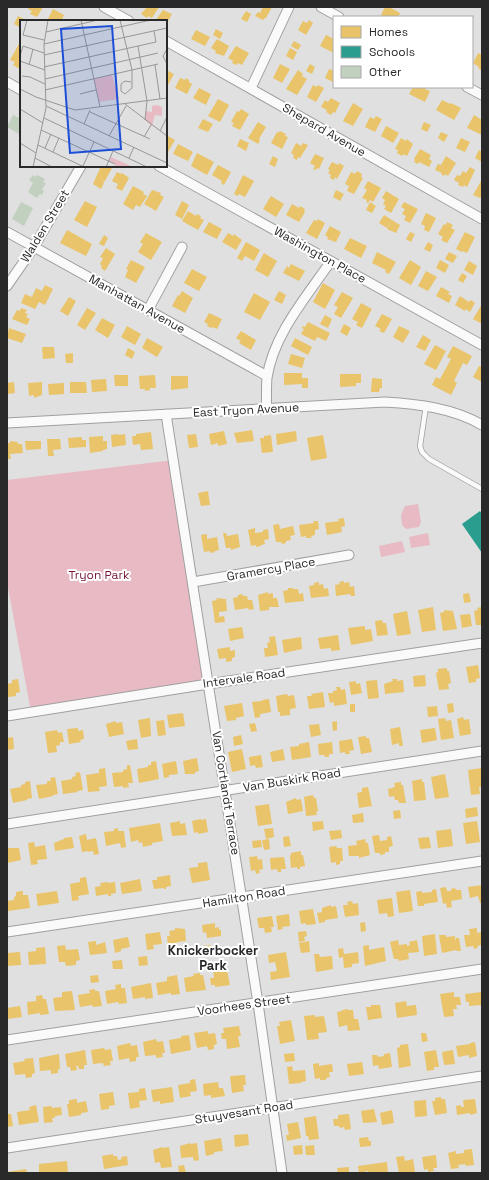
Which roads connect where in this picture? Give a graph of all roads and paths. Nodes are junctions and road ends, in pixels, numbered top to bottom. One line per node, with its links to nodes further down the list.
1 (104, 7): 5 (street)
2 (289, 7): 8 (street)
3 (321, 7): 4 (street)
4 (337, 16)
5 (127, 20)
6 (167, 42): 8 (street, Shepard Avenue)
7 (7, 82): 10 (street)
8 (250, 88): 14 (street, Shepard Avenue)
9 (469, 88): 11 (street)
10 (20, 89)
11 (482, 95)
12 (80, 167): 17 (street, Walden Street)
13 (161, 167): 18 (street, Washington Place)
14 (482, 219)
15 (7, 232): 17 (street, Manhattan Avenue)
16 (182, 246): 20 (street)
17 (34, 247): 19 (street, Walden Street); 20 (street, Manhattan Avenue)
18 (331, 261): 21 (street, Washington Place); 22 (street)
19 (7, 286)
20 (148, 310): 22 (street, Manhattan Avenue)
21 (482, 345)
22 (267, 376): 24 (street)
23 (426, 406): 24 (street, East Tryon Avenue); 27 (street, East Tryon Avenue); 28 (lane)
24 (266, 408): 25 (street, East Tryon Avenue)
25 (166, 414): 26 (street, East Tryon Avenue); 30 (street, Van Cortlandt Terrace)
26 (7, 423)
27 (482, 425)
28 (482, 489)
29 (349, 555): 30 (street, Gramercy Place)
30 (193, 582): 32 (street, Van Cortlandt Terrace)
31 (482, 644): 32 (street, Intervale Road)
32 (208, 684): 33 (street, Intervale Road); 35 (street, Van Cortlandt Terrace)
33 (7, 716)
34 (482, 751): 35 (street, Van Buskirk Road)
35 (225, 790): 36 (street, Van Buskirk Road); 38 (street, Van Cortlandt Terrace)
36 (7, 824)
37 (482, 861): 38 (street, Hamilton Road)
38 (242, 897): 39 (street, Hamilton Road); 41 (street, Van Cortlandt Terrace)
39 (7, 932)
40 (482, 970): 41 (street, Voorhees Street)
41 (258, 1003): 42 (street, Voorhees Street); 44 (street, Van Cortlandt Terrace)
42 (7, 1040)
43 (482, 1076): 44 (street, Stuyvesant Road)
44 (273, 1108): 45 (street, Stuyvesant Road); 46 (street, Van Cortlandt Terrace)
45 (7, 1148)
46 (282, 1173)

